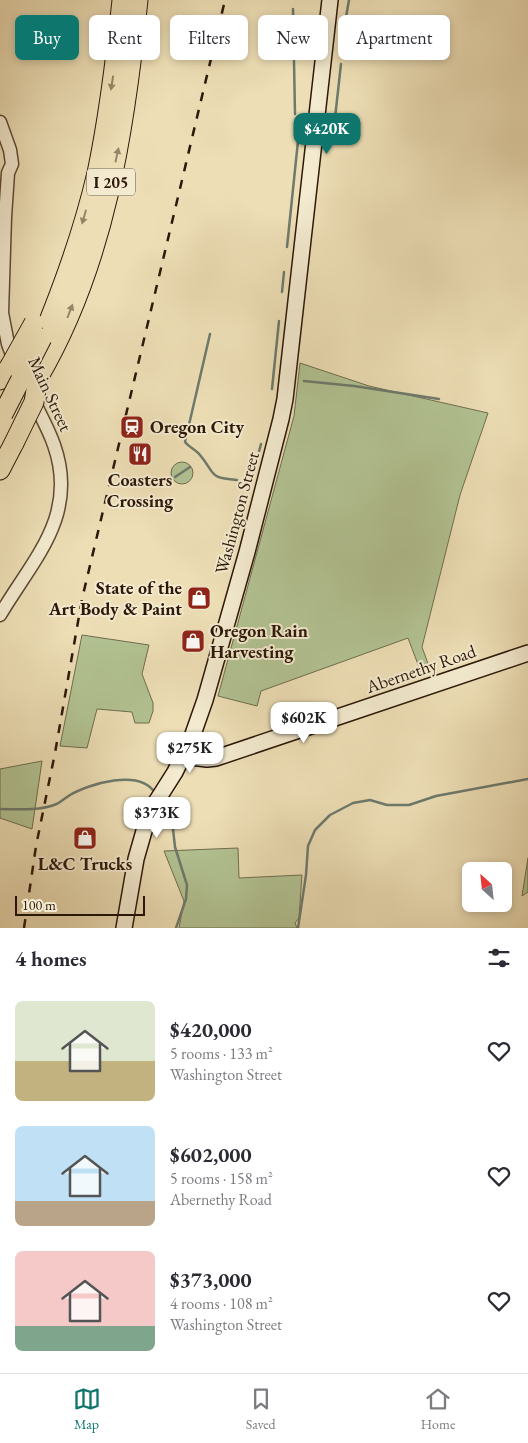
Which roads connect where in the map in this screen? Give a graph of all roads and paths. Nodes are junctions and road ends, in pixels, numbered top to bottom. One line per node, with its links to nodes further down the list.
1 (122, 0): 7 (highway, I 205, one-way to 7)
2 (138, 0): 9 (highway, I 205, one-way to 2)
3 (330, 0): 13 (main road, Washington Street)
4 (0, 122): 6 (street, Main Street)
5 (0, 143): 6 (street, Main Street)
6 (8, 173): 11 (street, Main Street)
7 (38, 330): 8 (highway, bridge); 9 (highway, bridge)
8 (0, 380)
9 (5, 430): 10 (highway)
10 (0, 470)
11 (0, 615)
12 (528, 653): 13 (main road, Abernethy Road)
13 (183, 756): 14 (main road, Washington Street)
14 (124, 928)

